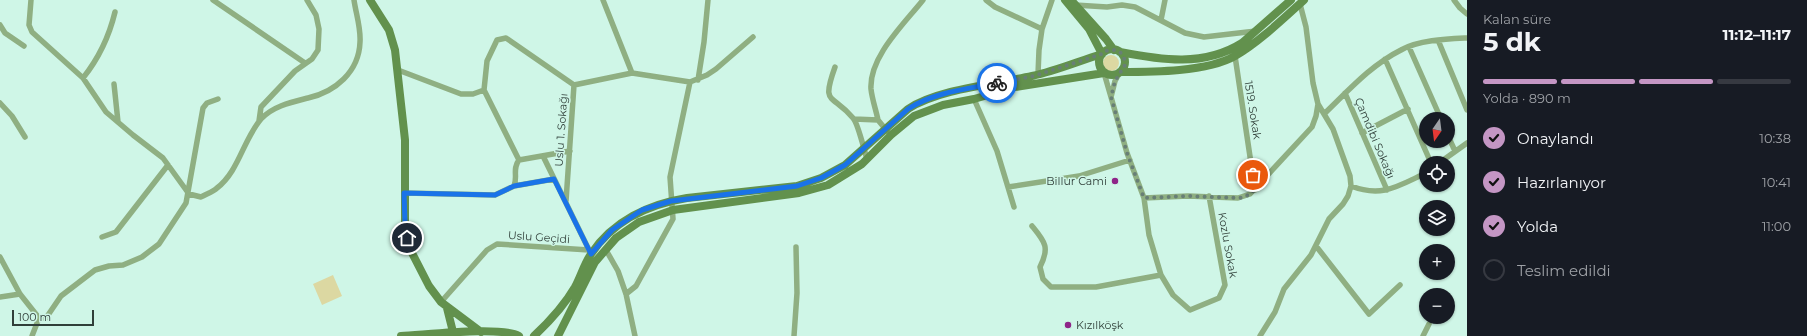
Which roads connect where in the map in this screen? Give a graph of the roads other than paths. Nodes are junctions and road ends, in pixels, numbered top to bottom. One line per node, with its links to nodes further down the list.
1 (31, 0): 39 (street)
2 (213, 0): 32 (street)
3 (308, 0): 32 (street)
4 (354, 0): 58 (street)
5 (370, 0): 34 (street)
6 (603, 0): 36 (street)
7 (708, 0): 40 (street)
8 (923, 0): 56 (street)
9 (986, 0): 21 (street)
10 (1052, 0): 21 (street)
11 (1065, 0): 29 (street)
12 (1165, 0): 19 (street)
13 (1291, 0): 22 (street)
14 (1454, 0): 18 (street)
15 (1073, 2): 19 (street); 28 (street)
16 (1302, 2): 30 (street); 50 (street)
17 (115, 12): 39 (street)
18 (1467, 14)
19 (1161, 20): 22 (street)
20 (0, 25): 26 (street)
21 (1042, 30): 38 (street)
22 (1256, 31): 28 (street)
23 (753, 38): 40 (street)
24 (1467, 38): 25 (street)
25 (1438, 40): 27 (street); 52 (street)
26 (24, 46)
27 (1409, 47): 31 (street); 53 (street)
28 (1117, 51): 29 (street); 35 (street)
29 (1102, 54): 37 (street); 38 (street)
30 (1235, 56): 35 (street); 79 (street, 1519. Sokak)
31 (1385, 59): 45 (street); 51 (street)
32 (306, 63): 58 (street)
33 (835, 67): 55 (street)
34 (398, 70): 44 (street); 81 (street)
35 (1120, 72): 37 (street); 46 (street)
36 (632, 73): 41 (street, Uslu 1. Sokağı); 43 (street, Uslu 1. Sokağı)
37 (1104, 73): 46 (street, Kozlu Sokak); 48 (street)
38 (1038, 74): 59 (street)
39 (83, 78): 57 (street)
40 (698, 80): 41 (street)
41 (690, 82): 85 (street)
42 (114, 84): 57 (street)
43 (574, 85): 44 (street); 65 (street, Uslu 1. Sokağı)
44 (484, 90): 71 (street)
45 (1345, 93): 54 (street); 60 (street, Çamdibi Sokağı)
46 (1111, 97): 72 (street, Kozlu Sokak)
47 (218, 99): 82 (street)
48 (974, 99): 59 (street); 77 (street)
49 (0, 103): 61 (street)
50 (1318, 104): 54 (street); 79 (street)
51 (1408, 109): 60 (street); 68 (street)
52 (1467, 110)
53 (1438, 112)
54 (1324, 114): 78 (street)
55 (854, 119): 56 (street); 63 (street)
56 (878, 120): 59 (street)
57 (118, 122): 73 (street)
58 (259, 123): 82 (street)
59 (888, 132): 63 (street); 70 (street)
60 (1362, 133): 80 (street, Çamdibi Sokağı)
61 (25, 137)
62 (1467, 143): 66 (street)
63 (864, 148): 70 (street); 85 (street)
64 (1453, 148): 66 (street)
65 (570, 151): 67 (street); 86 (street, Uslu 1. Sokağı)
66 (1455, 152): 69 (street)
67 (543, 156): 71 (street); 75 (street)
68 (1428, 156)
69 (1449, 156)
70 (867, 159): 88 (street)
71 (519, 160): 76 (street)
72 (1130, 160): 77 (street); 84 (street, Kozlu Sokak)
73 (168, 165): 82 (street); 90 (street)
74 (1419, 176): 80 (street)
75 (554, 179): 76 (street); 86 (street)
76 (514, 186): 81 (street)
77 (1008, 186): 87 (street)
78 (1351, 186): 80 (street); 91 (street)
79 (1255, 190): 83 (street)
80 (1387, 190)
81 (404, 193): 102 (street)
82 (189, 194): 103 (street)
83 (1209, 196): 84 (street); 97 (street, Kozlu Sokak)
84 (1144, 198): 97 (street, Kozlu Sokak)
85 (671, 201): 88 (street); 94 (street)
86 (566, 202): 94 (street)
87 (1014, 207)
88 (673, 210): 93 (street); 100 (street)
89 (1032, 226): 97 (street)
90 (102, 237)
91 (1316, 246): 98 (street); 114 (street)
92 (796, 247): 113 (street)
93 (606, 250): 96 (street); 100 (street)
94 (590, 252): 96 (street); 102 (street, Uslu Geçidi); 110 (street)
95 (0, 257): 99 (street)
96 (595, 262): 111 (street)
97 (1161, 275)
98 (1400, 285)
99 (20, 294): 101 (street); 103 (street)
100 (626, 294): 112 (street)
101 (0, 297)
102 (444, 305): 105 (street); 106 (street)
103 (39, 318): 107 (street)
104 (1429, 324): 115 (street)
105 (481, 332): 106 (street); 109 (street)
106 (454, 334): 108 (street)
107 (32, 336)
108 (401, 336)
109 (519, 336)
110 (534, 336)
111 (558, 336)
112 (635, 336)
113 (794, 336)
114 (1260, 336)
115 (1422, 336)

